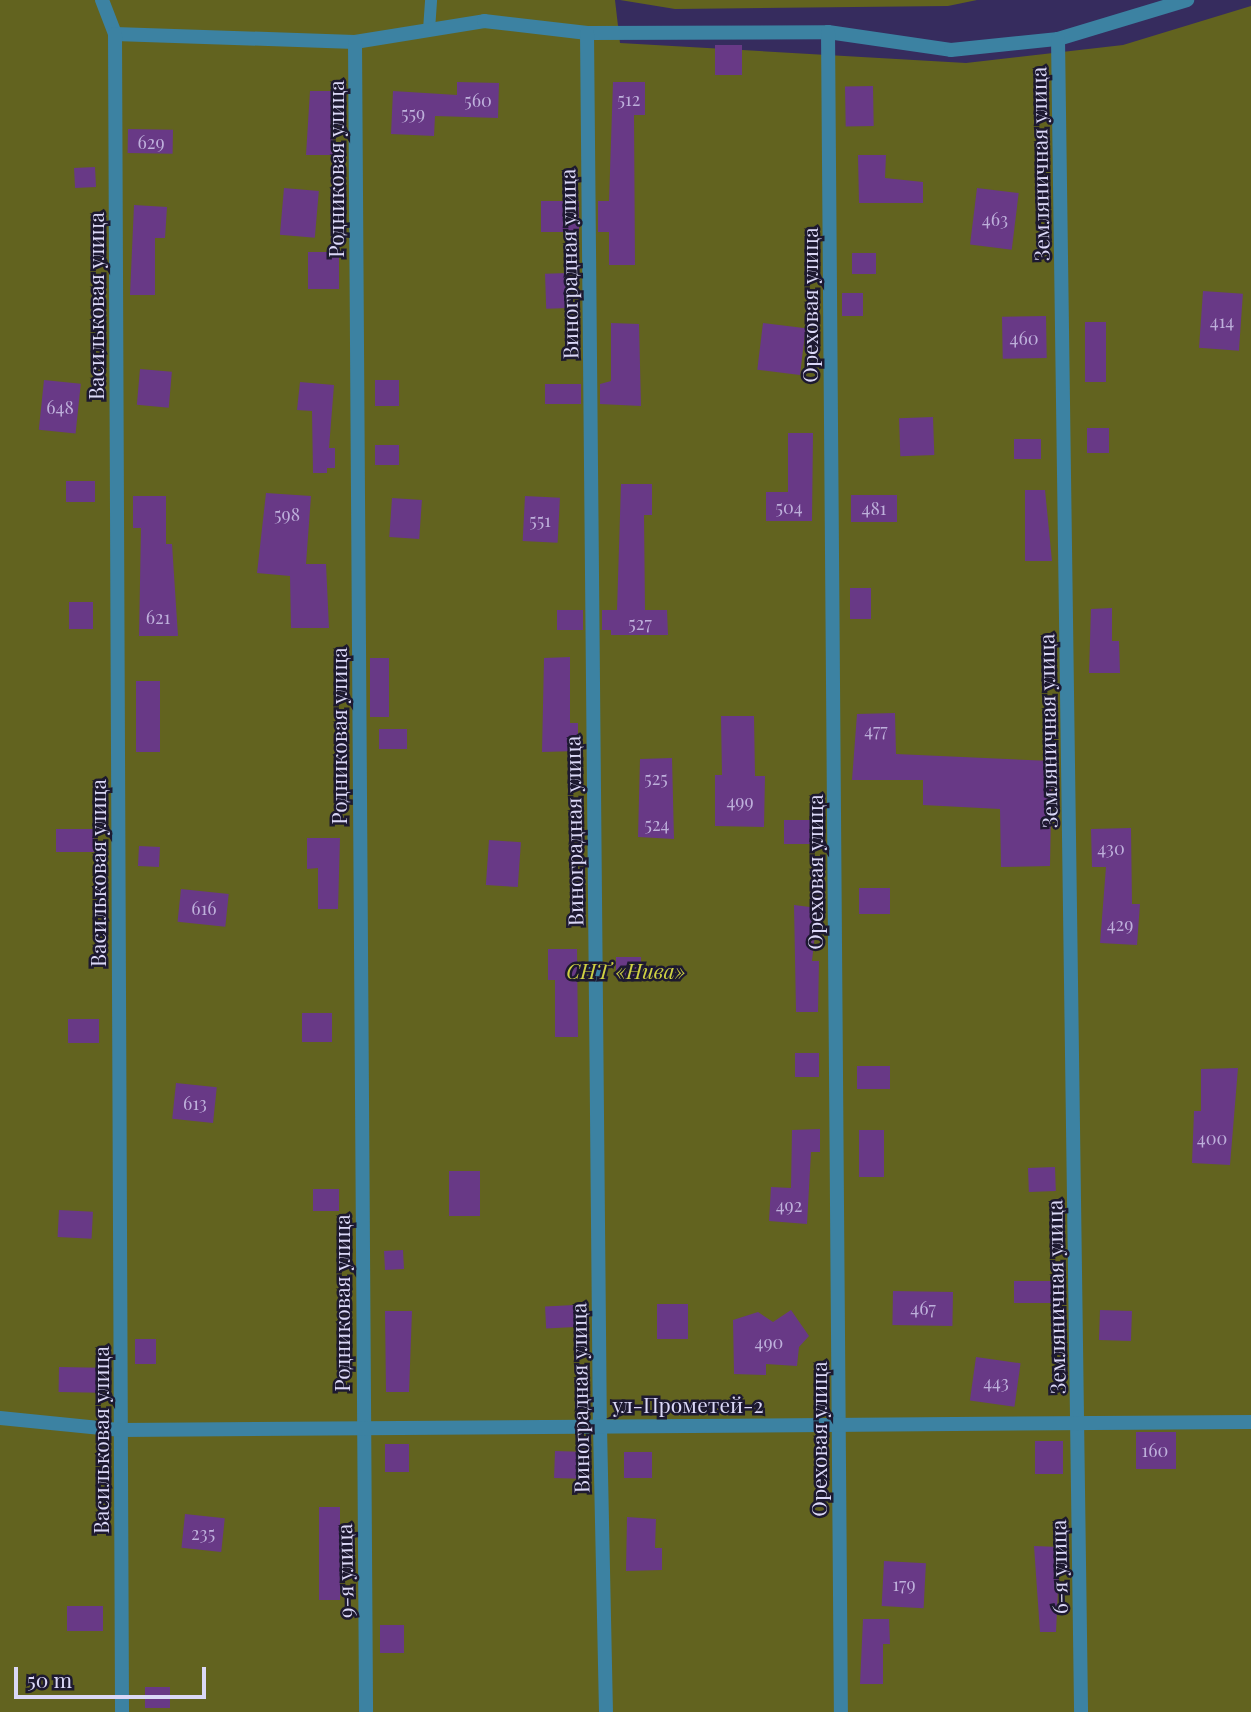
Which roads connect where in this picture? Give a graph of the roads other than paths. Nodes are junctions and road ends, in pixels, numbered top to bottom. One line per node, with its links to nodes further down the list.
1 (102, 0): 7 (street)
2 (432, 0): 4 (lane)
3 (1187, 0): 8 (street)
4 (429, 30): 6 (street); 9 (street)
5 (828, 32): 6 (street); 8 (street); 13 (street, Ореховая улица)
6 (587, 33): 14 (street, Виноградная улица)
7 (115, 34): 9 (street); 16 (street, Васильковая улица)
8 (1058, 39): 11 (street, Земляничная улица)
9 (355, 42): 15 (street, Родниковая улица)
10 (0, 1418): 16 (street, ул-Прометей-2)
11 (1077, 1422): 12 (street, ул-Прометей-2); 13 (street, ул-Прометей-2); 21 (street, 6-я улица)
12 (1251, 1422)
13 (839, 1424): 14 (street, ул-Прометей-2); 20 (street, Ореховая улица)
14 (600, 1426): 15 (street, ул-Прометей-2); 19 (street, Виноградная улица)
15 (363, 1429): 16 (street, ул-Прометей-2); 18 (street, 9-я улица)
16 (121, 1430): 17 (street, Васильковая улица)
17 (122, 1712)
18 (366, 1712)
19 (606, 1712)
20 (841, 1712)
21 (1081, 1712)

